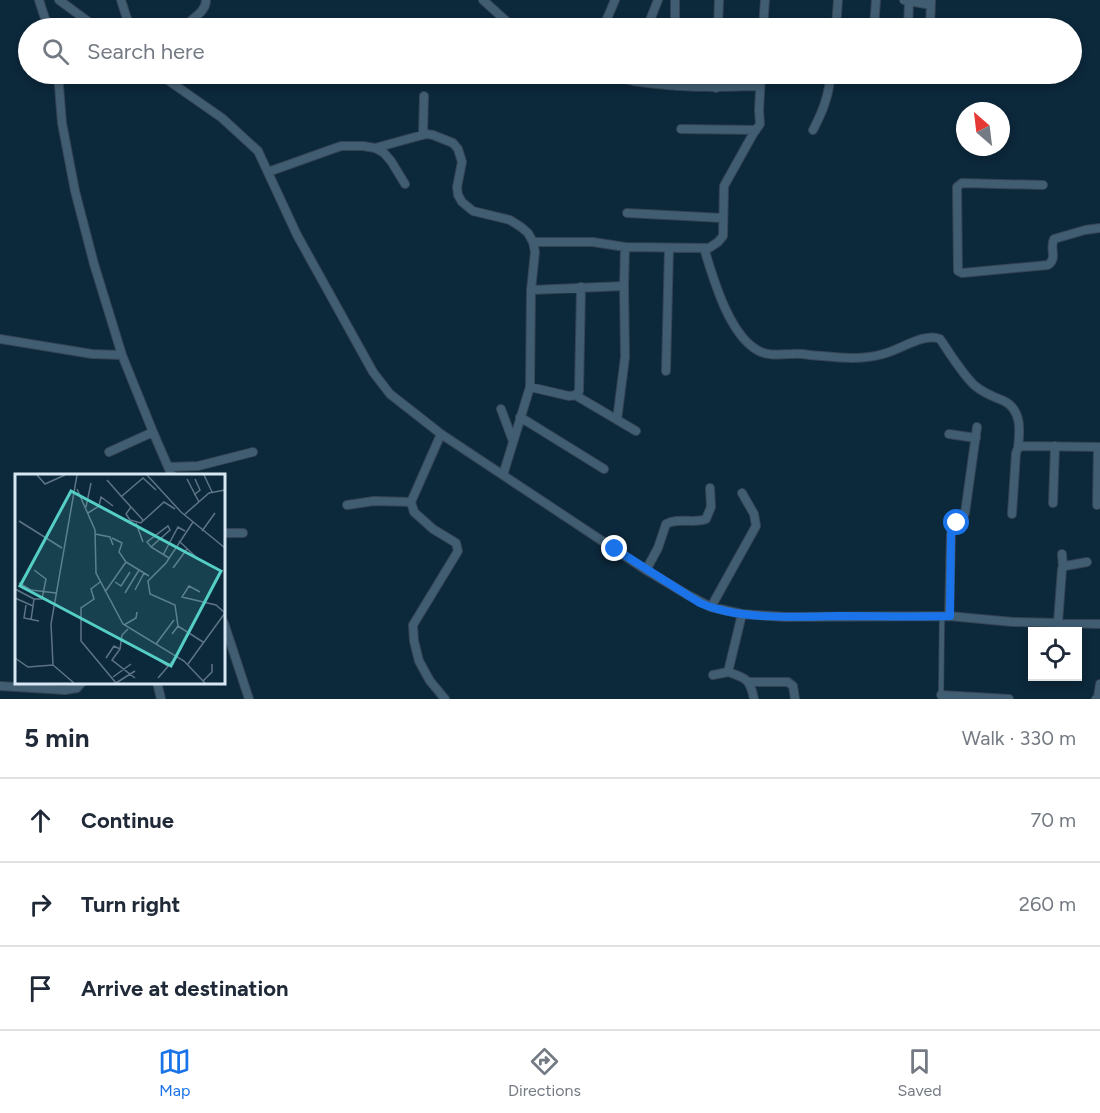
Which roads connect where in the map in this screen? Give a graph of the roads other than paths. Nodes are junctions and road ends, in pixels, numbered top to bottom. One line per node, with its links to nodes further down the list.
1 (39, 0): 15 (street)
2 (59, 0): 16 (street)
3 (121, 0): 17 (street)
4 (206, 0): 18 (street)
5 (483, 0): 19 (street)
6 (615, 0): 20 (street)
7 (656, 0): 21 (street)
8 (675, 0): 22 (street)
9 (718, 0): 23 (street)
10 (765, 0): 24 (street)
11 (838, 0): 25 (street)
12 (876, 0): 26 (street)
13 (906, 1): 14 (street); 27 (street)
14 (931, 2): 28 (street)
15 (45, 18)
16 (83, 18)
17 (127, 18)
18 (194, 18)
19 (503, 18)
20 (607, 18)
21 (650, 18)
22 (675, 18)
23 (718, 18)
24 (764, 18)
25 (837, 18)
26 (875, 18)
27 (907, 18)
28 (930, 18)
29 (59, 84): 57 (street)
30 (176, 84): 43 (street)
31 (665, 84): 34 (street)
32 (716, 84): 36 (street)
33 (829, 84): 40 (street)
34 (676, 86): 36 (street)
35 (760, 86): 36 (street); 39 (street)
36 (716, 88)
37 (424, 96): 41 (street)
38 (681, 129): 39 (street)
39 (756, 130): 47 (street)
40 (813, 130)
41 (423, 135): 42 (street); 49 (street)
42 (375, 148): 43 (street); 44 (street)
43 (268, 172): 68 (street)
44 (405, 184)
45 (1042, 185): 48 (street)
46 (627, 213): 47 (street)
47 (723, 218): 52 (street)
48 (1100, 228)
49 (534, 242): 50 (street); 55 (street)
50 (625, 247): 51 (street); 53 (street)
51 (669, 248): 52 (street); 58 (street)
52 (704, 248): 73 (street)
53 (624, 286): 54 (street); 63 (street)
54 (581, 287): 55 (street); 60 (street)
55 (531, 290): 59 (street)
56 (0, 339): 57 (street)
57 (123, 356): 66 (street)
58 (666, 371)
59 (530, 387): 60 (street); 62 (street)
60 (575, 395): 63 (street)
61 (501, 409): 70 (street)
62 (520, 417): 70 (street); 76 (street)
63 (617, 420): 65 (street)
64 (978, 427): 69 (street)
65 (636, 431)
66 (153, 432): 74 (street); 77 (street)
67 (949, 434): 69 (street)
68 (441, 435): 78 (street); 81 (street)
69 (976, 438): 94 (street)
70 (513, 442): 78 (street)
71 (1055, 446): 72 (street); 73 (street); 82 (street)
72 (1099, 447): 84 (street)
73 (1017, 448): 85 (street)
74 (109, 452)
75 (253, 452): 77 (street)
76 (604, 469)
77 (171, 471)
78 (503, 475): 91 (street)
79 (710, 488): 91 (street)
80 (741, 493): 92 (street)
81 (411, 501): 83 (street); 108 (street)
82 (1053, 503)
83 (346, 505)
84 (1097, 505)
85 (1012, 514)
86 (225, 533): 87 (street)
87 (243, 533)
88 (1062, 554): 90 (street)
89 (1087, 562): 90 (street)
90 (1063, 567): 95 (street)
91 (646, 570): 92 (street)
92 (711, 608): 93 (street)
93 (742, 614): 94 (street); 98 (street)
94 (946, 616): 95 (street); 105 (lane)
95 (1058, 622): 96 (street)
96 (1100, 624)
97 (225, 630): 107 (street)
98 (728, 672): 99 (street); 100 (street)
99 (713, 675)
100 (749, 682): 109 (street); 110 (street)
101 (80, 684): 104 (street)
102 (157, 684): 106 (street)
103 (1100, 684): 112 (street)
104 (0, 686)
105 (941, 697): 111 (street)
106 (161, 699)
107 (249, 699)
108 (445, 699)
109 (754, 699)
110 (795, 699)
111 (1009, 699)
112 (1096, 699)

